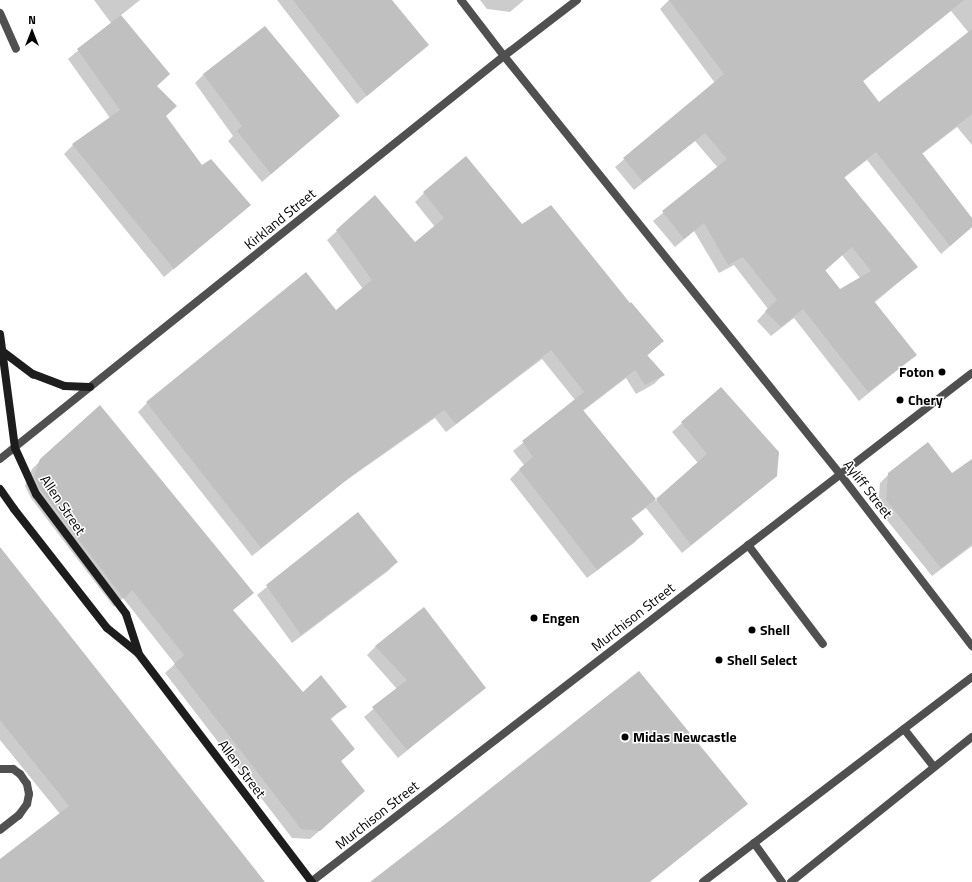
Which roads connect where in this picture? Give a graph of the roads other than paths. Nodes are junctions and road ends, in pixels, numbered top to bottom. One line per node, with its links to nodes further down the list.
1 (461, 0): 5 (street, Ayliff Street)
2 (577, 0): 5 (street, Kirkland Street)
3 (0, 13): 4 (street)
4 (16, 49)
5 (504, 56): 9 (street, Kirkland Street); 12 (street, Ayliff Street)
6 (0, 334): 7 (street, Allen Street)
7 (2, 351): 9 (street); 10 (street, Allen Street)
8 (972, 372): 12 (street, Murchison Street)
9 (90, 388): 10 (street, Kirkland Street)
10 (15, 448): 11 (street, Kirkland Street); 17 (street, Allen Street)
11 (0, 459)
12 (840, 474): 14 (street, Murchison Street); 16 (street, Ayliff Street)
13 (0, 489): 17 (street, Allen Street)
14 (748, 545): 15 (street); 25 (street, Murchison Street)
15 (823, 644)
16 (972, 646)
17 (138, 653): 25 (street, Allen Street)
18 (972, 677): 19 (street)
19 (904, 729): 21 (street); 24 (street)
20 (972, 736): 21 (street)
21 (934, 767): 28 (street)
22 (0, 769): 23 (street)
23 (0, 830)
24 (754, 843): 26 (street); 27 (street)
25 (311, 882)
26 (704, 882)
27 (782, 882)
28 (791, 882)

